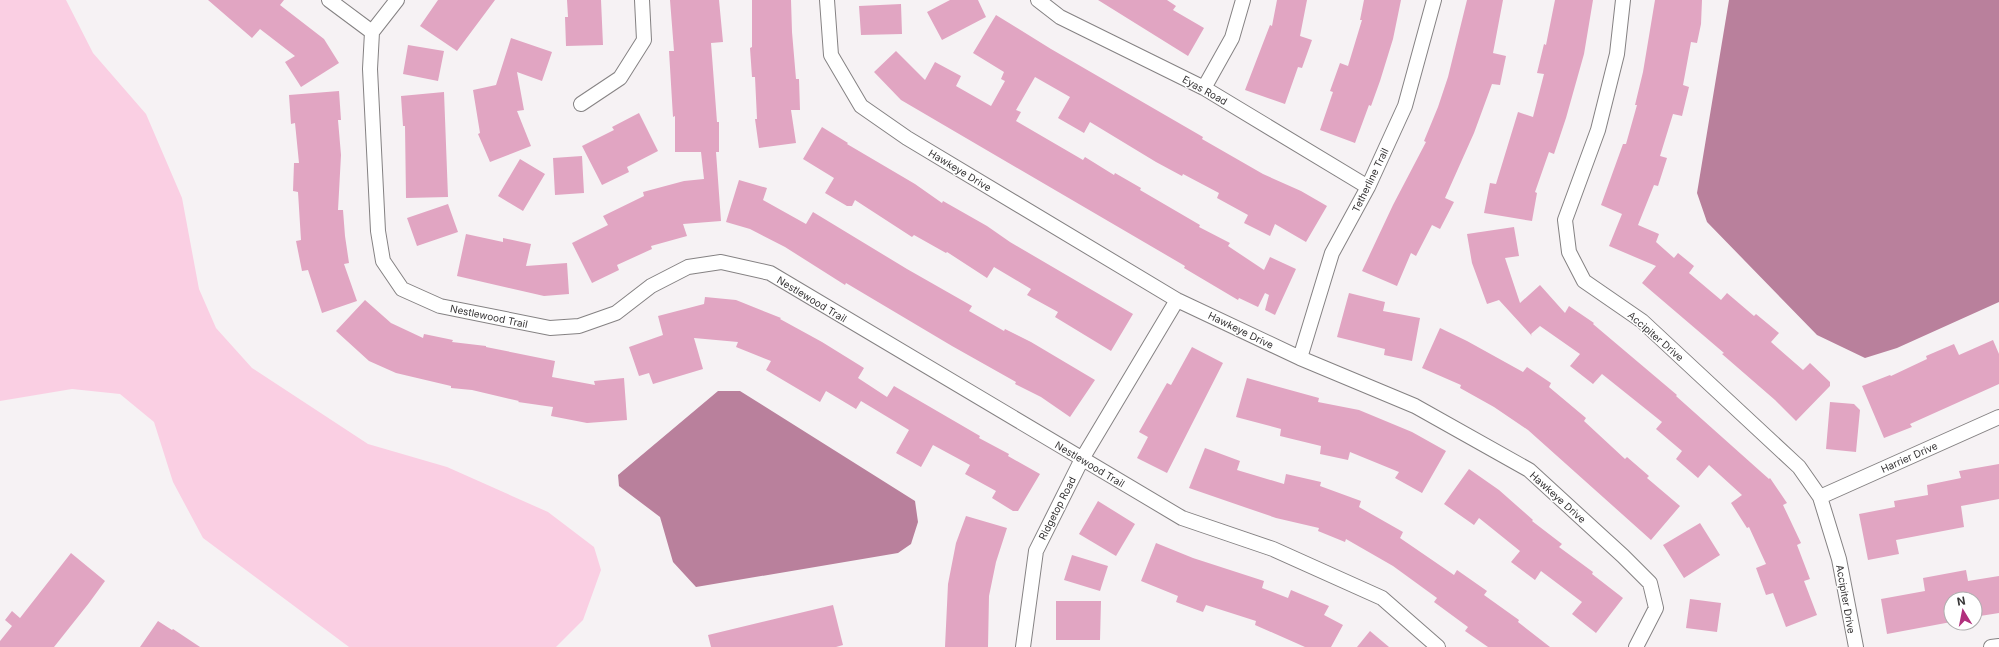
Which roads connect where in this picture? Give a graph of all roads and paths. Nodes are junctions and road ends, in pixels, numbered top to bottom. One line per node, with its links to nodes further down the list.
1 (328, 0): 9 (street)
2 (397, 0): 9 (street)
3 (642, 0): 11 (street)
4 (827, 0): 13 (street, Hawkeye Drive)
5 (1038, 0): 10 (street, Eyas Road)
6 (1243, 0): 10 (street)
7 (1434, 0): 12 (street, Tetherline Trail)
8 (1623, 0): 17 (street, Accipiter Drive)
9 (372, 32): 16 (street, Nestlewood Trail)
10 (1204, 88): 12 (street, Eyas Road)
11 (581, 104)
12 (1368, 187): 14 (street, Tetherline Trail)
13 (1177, 300): 14 (street, Hawkeye Drive); 16 (street, Ridgetop Road)
14 (1300, 358): 21 (street, Hawkeye Drive)
15 (1999, 417): 17 (street, Harrier Drive)
16 (1082, 459): 19 (street, Ridgetop Road); 20 (street, Nestlewood Trail)
17 (1820, 497): 22 (street, Accipiter Drive)
18 (1999, 646): 23 (street)
19 (1023, 647)
20 (1438, 647)
21 (1636, 647)
22 (1856, 647)
23 (1991, 647)

